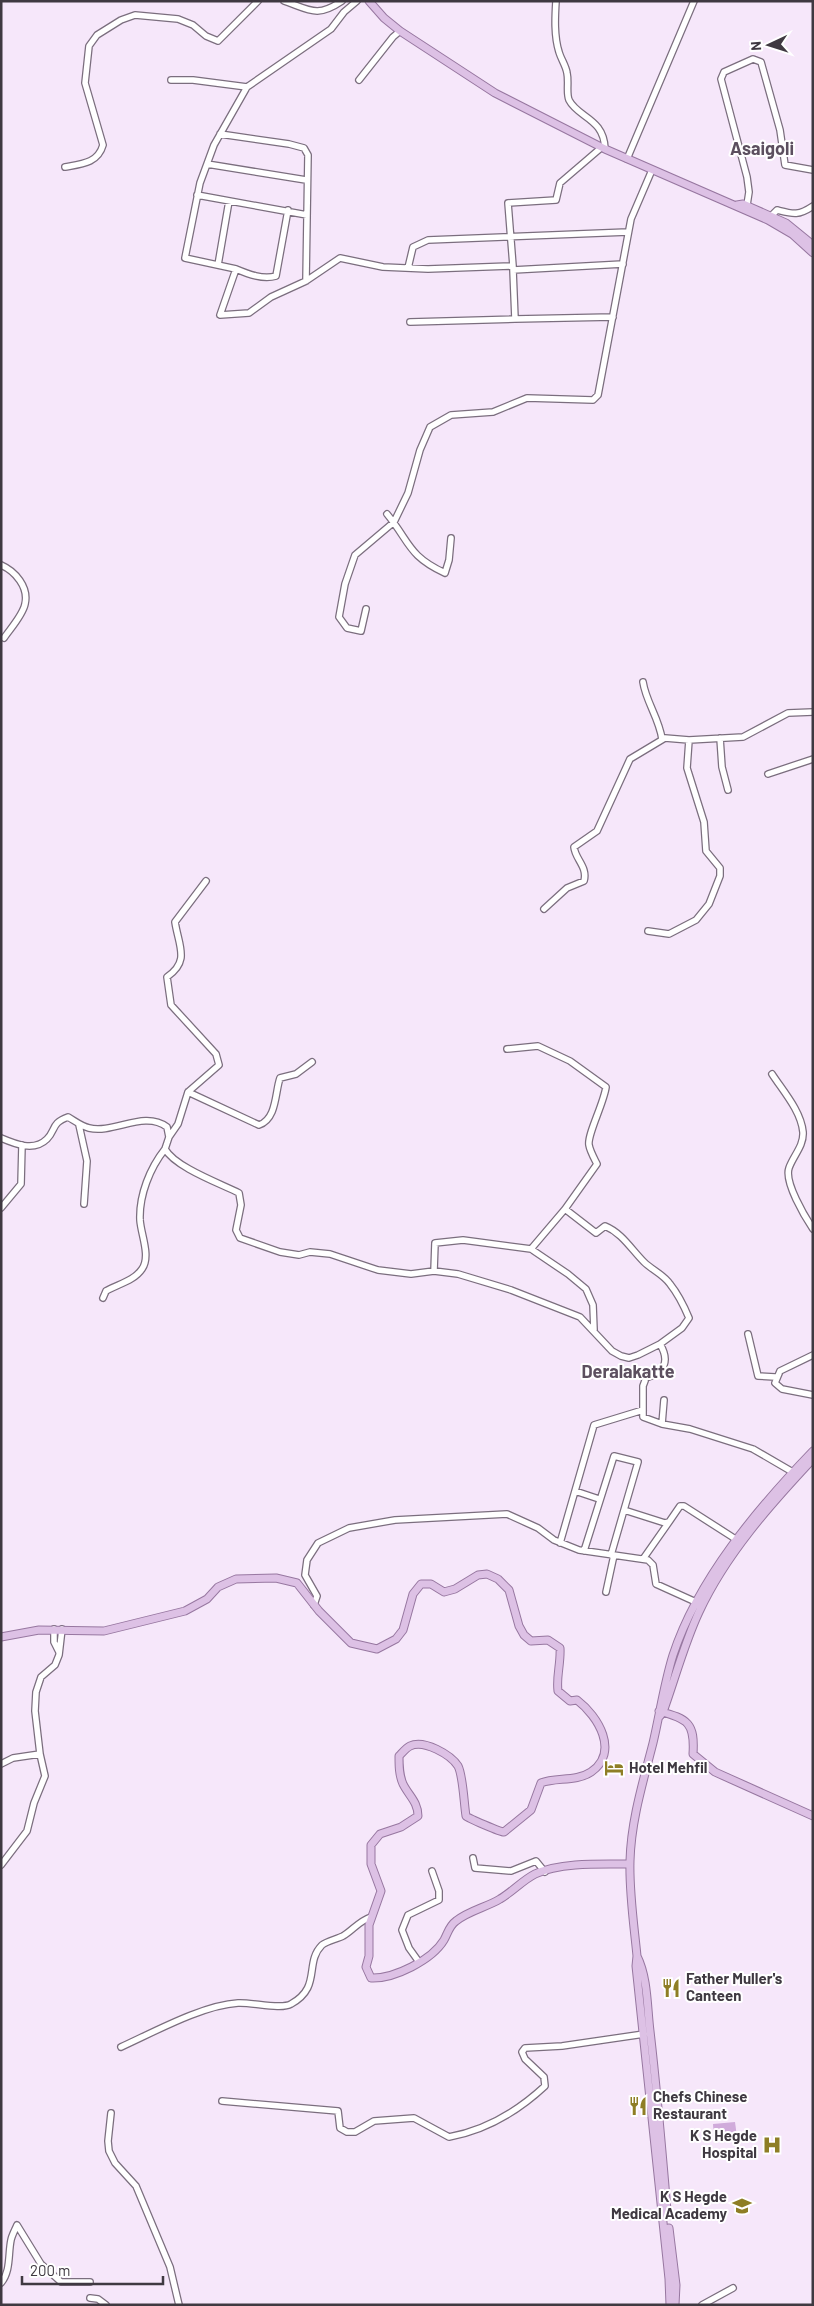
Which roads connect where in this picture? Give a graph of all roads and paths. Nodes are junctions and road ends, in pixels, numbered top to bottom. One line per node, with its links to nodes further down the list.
1 (258, 1): 16 (street)
2 (284, 1): 3 (street)
3 (342, 1)
4 (357, 1): 11 (street)
5 (369, 1): 8 (main road)
6 (556, 1): 13 (street)
7 (694, 1): 14 (street)
8 (400, 31): 10 (street); 13 (main road)
9 (171, 80): 11 (street)
10 (359, 80)
11 (246, 87): 12 (street)
12 (220, 134): 15 (street); 19 (street)
13 (603, 148): 14 (main road); 29 (street)
14 (627, 158): 17 (main road)
15 (207, 164): 19 (street); 20 (street)
16 (65, 167)
17 (652, 170): 22 (main road); 28 (street)
18 (813, 170): 23 (street)
19 (306, 180): 26 (street)
20 (197, 195): 21 (street); 33 (street)
21 (229, 201): 25 (street); 33 (street)
22 (737, 204): 23 (main road); 27 (main road)
23 (747, 205): 27 (main road)
24 (813, 206): 27 (street)
25 (288, 210): 26 (street); 36 (street)
26 (307, 215): 37 (street)
27 (770, 218): 30 (main road); 31 (main road)
28 (628, 232): 29 (street); 32 (street)
29 (511, 236): 34 (street); 35 (street)
30 (813, 245)
31 (813, 253)
32 (623, 264): 35 (street); 38 (street)
33 (218, 265): 36 (street)
34 (408, 268): 35 (street); 37 (street)
35 (513, 268): 39 (street)
36 (236, 269): 37 (street)
37 (306, 281)
38 (613, 317): 39 (street); 42 (street)
39 (515, 319): 40 (street)
40 (410, 322)
41 (387, 514): 42 (street)
42 (394, 522): 43 (street); 45 (street)
43 (452, 538)
44 (1, 565): 46 (street)
45 (366, 609)
46 (4, 638)
47 (642, 682): 49 (street)
48 (813, 712): 50 (street)
49 (666, 738): 51 (street); 56 (street)
50 (720, 738): 51 (street); 54 (street)
51 (689, 740): 57 (street)
52 (813, 759): 53 (street)
53 (768, 774)
54 (728, 790)
55 (206, 881): 61 (street)
56 (544, 909)
57 (648, 931)
58 (508, 1048): 69 (street)
59 (312, 1062): 61 (street)
60 (772, 1074): 70 (street)
61 (188, 1092): 63 (street)
62 (79, 1125): 63 (street); 65 (street); 67 (street)
63 (169, 1137): 66 (street)
64 (1, 1138): 65 (street)
65 (22, 1145): 68 (street)
66 (165, 1149): 72 (street); 73 (street)
67 (84, 1204)
68 (1, 1208)
69 (565, 1209): 71 (street); 76 (street)
70 (813, 1229)
71 (531, 1249): 72 (street); 74 (street)
72 (434, 1271): 74 (street)
73 (103, 1298)
74 (594, 1331): 76 (street)
75 (748, 1334): 78 (street)
76 (660, 1344): 81 (street)
77 (813, 1355): 78 (street)
78 (775, 1377): 79 (street)
79 (813, 1395)
80 (664, 1400): 82 (street)
81 (643, 1410): 82 (street); 86 (street)
82 (662, 1424): 85 (street)
83 (813, 1451): 85 (main road)
84 (813, 1459): 85 (main road)
85 (795, 1473): 90 (main road); 96 (main road)
86 (575, 1491): 87 (street); 91 (street)
87 (599, 1499): 88 (street); 92 (street)
88 (624, 1510): 89 (street); 93 (street)
89 (669, 1522): 90 (street); 94 (street)
90 (737, 1540): 96 (main road)
91 (560, 1543): 92 (street); 97 (street)
92 (584, 1551): 93 (street)
93 (612, 1555): 94 (street); 95 (street)
94 (643, 1559): 96 (street)
95 (606, 1592)
96 (699, 1603): 100 (main road)
97 (314, 1604): 98 (main road); 109 (main road)
98 (58, 1629): 99 (main road); 101 (street)
99 (1, 1637)
100 (661, 1713): 103 (main road); 105 (main road)
101 (40, 1754): 102 (street); 106 (street)
102 (1, 1764)
103 (813, 1816)
104 (473, 1858): 108 (street)
105 (630, 1864): 108 (main road); 110 (main road)
106 (1, 1865)
107 (432, 1871): 111 (street)
108 (545, 1872): 111 (main road)
109 (371, 1917): 111 (main road); 113 (street)
110 (637, 1956): 112 (main road); 116 (main road)
111 (419, 1962)
112 (644, 2034): 114 (street); 116 (main road)
113 (120, 2047)
114 (222, 2101)
115 (111, 2113): 122 (street)
116 (661, 2171): 123 (main road); 124 (main road)
117 (90, 2282): 118 (street)
118 (1, 2283)
119 (733, 2288): 125 (street)
120 (90, 2298): 121 (street)
121 (106, 2305)
122 (179, 2305)
123 (670, 2305)
124 (675, 2305)
125 (702, 2305)

